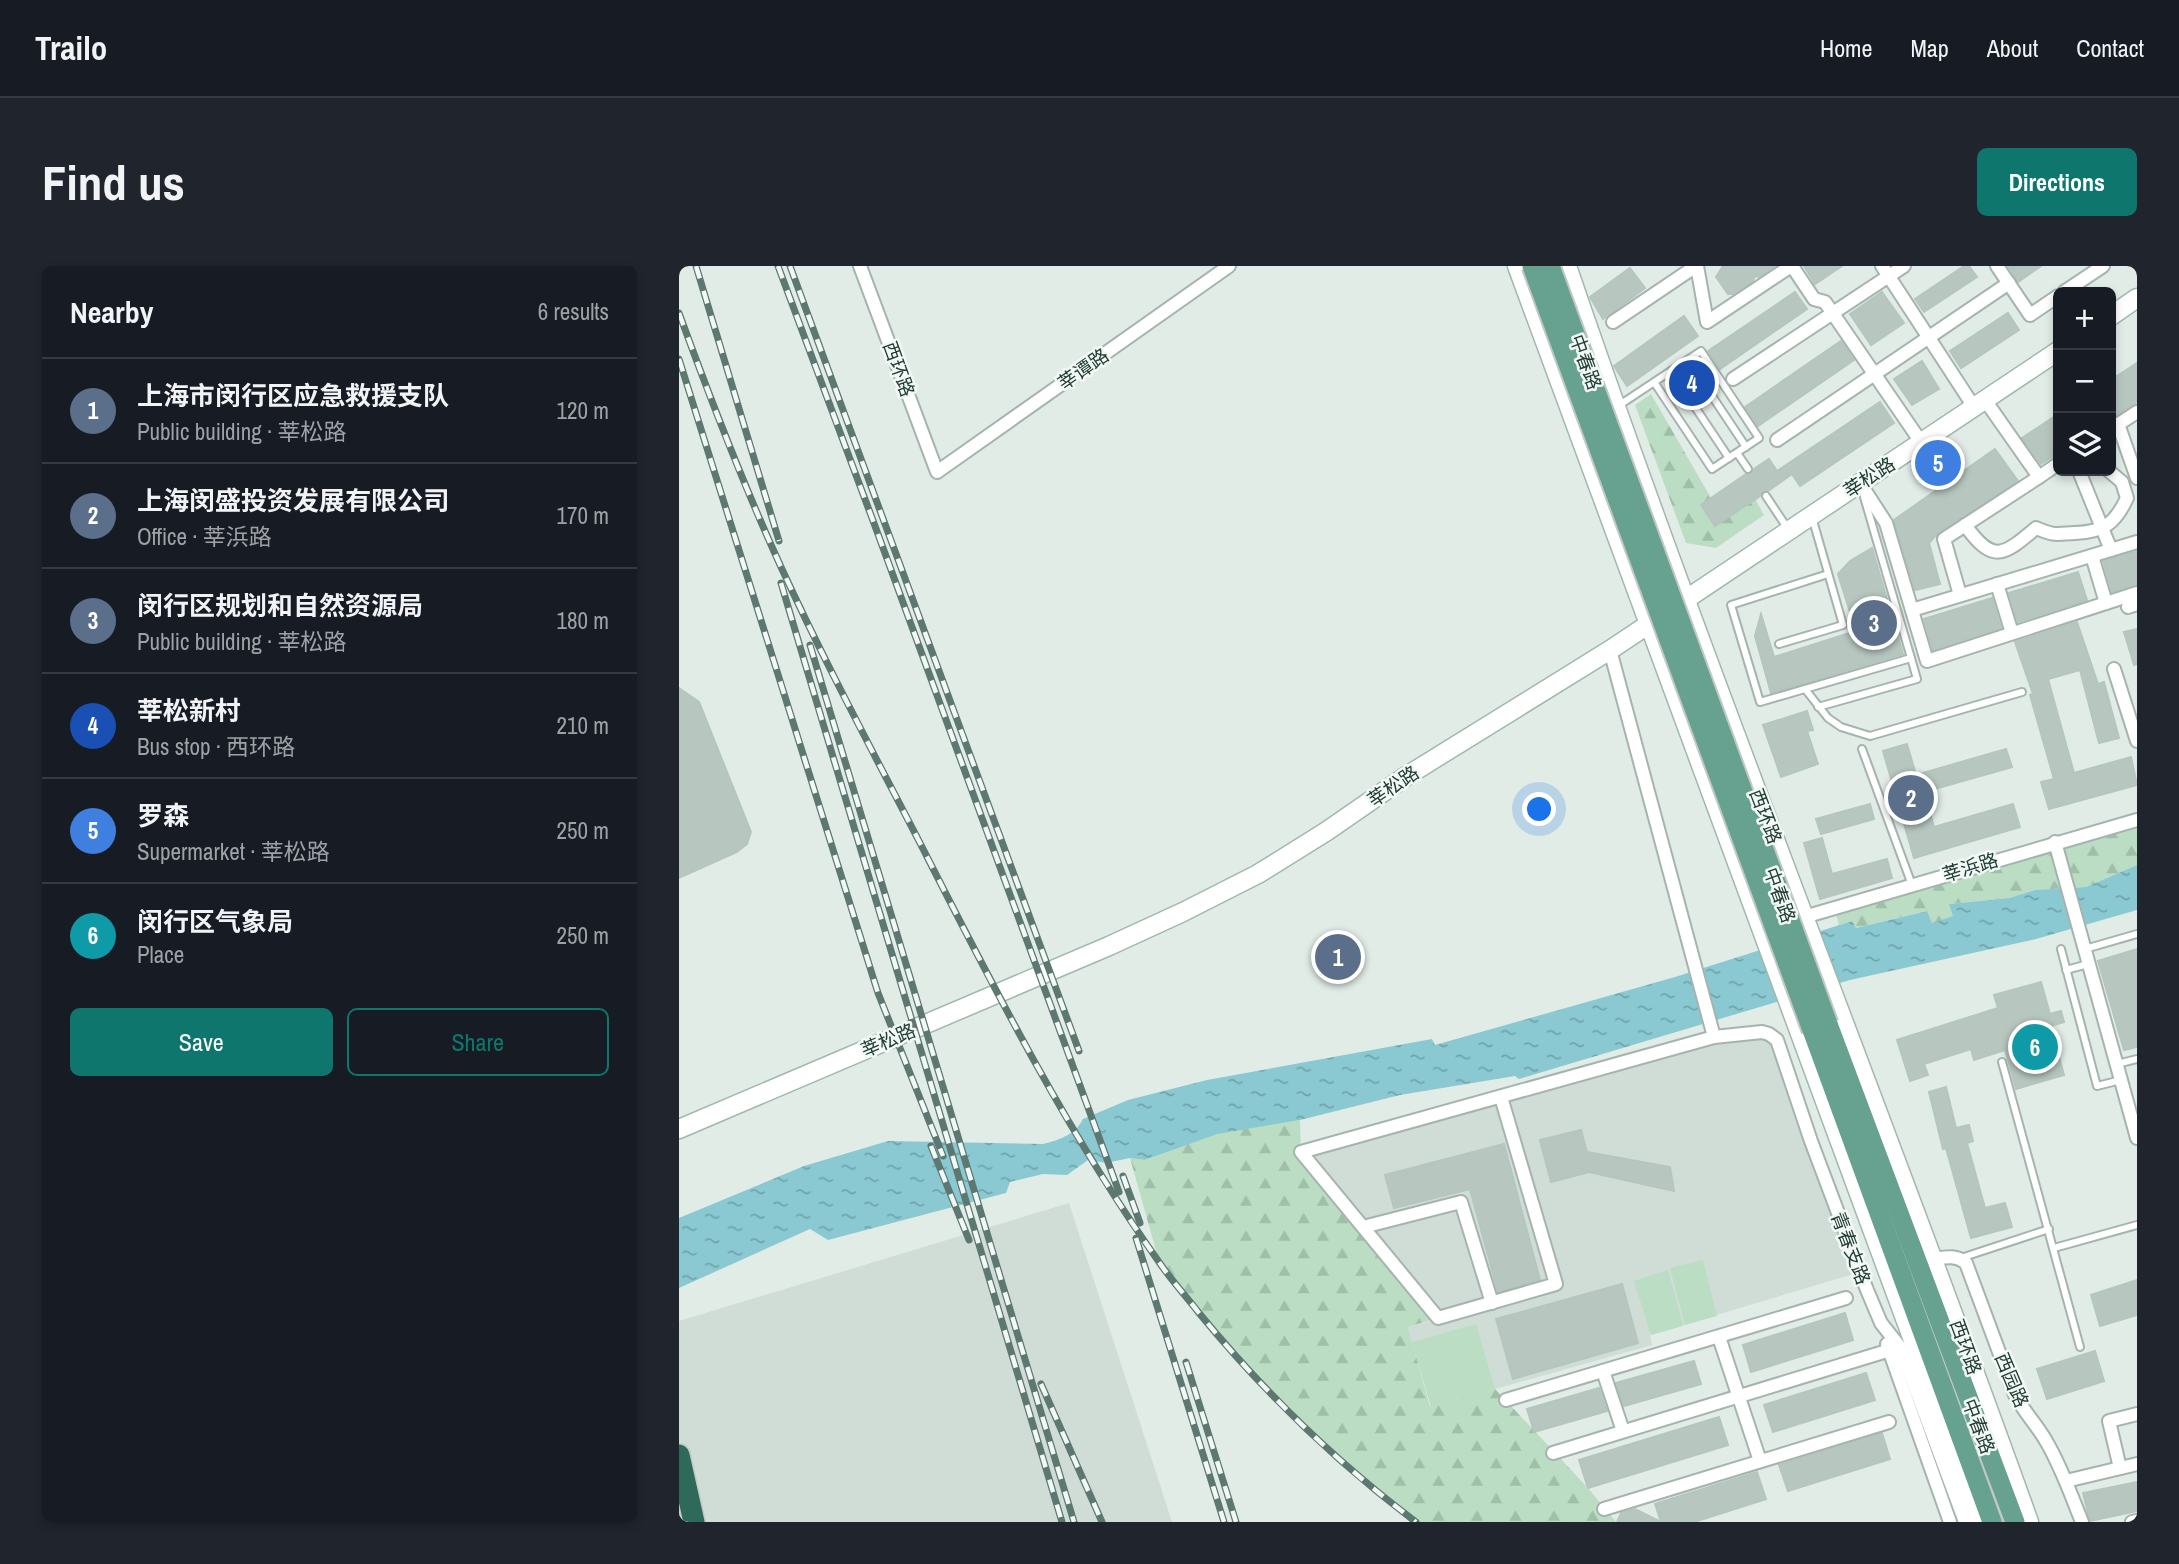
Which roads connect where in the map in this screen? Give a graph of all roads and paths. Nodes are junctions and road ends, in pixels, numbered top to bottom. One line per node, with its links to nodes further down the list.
1 (860, 266): 38 (street, 西环路)
2 (1229, 266): 38 (street, 莘谭路)
3 (1517, 266): 59 (main road)
4 (1532, 266): 79 (main road, 中春路, bridge)
5 (1551, 266): 79 (main road, 中春路, bridge)
6 (1567, 266): 28 (main road, 西环路)
7 (1697, 266): 8 (street); 19 (street)
8 (1792, 266): 17 (street)
9 (1904, 266): 12 (street)
10 (1997, 266): 13 (street)
11 (2103, 266): 14 (street)
12 (1884, 272): 17 (street); 20 (street)
13 (2009, 283): 16 (street); 20 (street)
14 (2072, 287)
15 (2137, 298): 18 (main road)
16 (2053, 299)
17 (1832, 313): 24 (street); 25 (street)
18 (2116, 313)
19 (1613, 322)
20 (1928, 338): 24 (street); 27 (street)
21 (2053, 354): 27 (main road, 莘松路)
22 (1688, 360): 23 (lane); 33 (lane); 33 (lane)
23 (1671, 371): 26 (lane); 35 (lane)
24 (1874, 374): 31 (street); 32 (street)
25 (1733, 379)
26 (1654, 382): 28 (lane); 35 (lane)
27 (1980, 403): 32 (main road, 莘松路); 41 (street)
28 (1615, 408): 56 (main road, 西环路)
29 (2137, 412): 30 (street)
30 (2117, 430): 42 (street)
31 (1777, 440)
32 (1921, 442): 43 (main road, 莘松路)
33 (1746, 447): 34 (lane)
34 (1737, 453): 35 (lane); 37 (lane)
35 (1729, 458)
36 (2053, 467): 41 (street)
37 (1748, 469)
38 (937, 472)
39 (2080, 476): 47 (street)
40 (2115, 476): 47 (street)
41 (2039, 477): 46 (street)
42 (2137, 478)
43 (1860, 483): 45 (main road, 莘松路); 58 (street); 63 (lane)
44 (1766, 496): 48 (lane)
45 (1812, 515): 48 (main road, 莘松路); 52 (lane)
46 (1965, 526): 47 (street); 55 (street)
47 (2103, 529): 50 (street)
48 (1789, 531): 56 (main road, 莘松路)
49 (2137, 542): 50 (street)
50 (2112, 550): 51 (street)
51 (2092, 556): 53 (street); 57 (street)
52 (1828, 574): 61 (lane); 65 (lane)
53 (1997, 584): 55 (street); 60 (street)
54 (2137, 593): 57 (street)
55 (1960, 595): 58 (street)
56 (1685, 600): 59 (main road, 莘松路); 73 (main road, 西环路)
57 (2106, 603): 60 (street)
58 (1912, 610): 60 (street)
59 (1649, 625): 62 (main road, 莘松路); 117 (main road)
60 (2013, 633)
61 (1779, 644)
62 (1610, 650): 80 (street); 86 (main road, 莘松路)
63 (1911, 658): 65 (lane); 67 (lane)
64 (2113, 669): 68 (street)
65 (1805, 689): 67 (lane)
66 (2022, 692): 67 (lane)
67 (1818, 707)
68 (2137, 741)
69 (1862, 749): 72 (lane)
70 (2137, 820): 71 (street, 莘浜路)
71 (2055, 842): 72 (street, 莘浜路); 76 (street)
72 (1912, 885): 73 (street, 莘浜路)
73 (1806, 921): 79 (main road, 西环路)
74 (2137, 934): 76 (lane)
75 (2061, 949): 78 (lane)
76 (2085, 949): 77 (street)
77 (2089, 963): 78 (lane); 83 (street)
78 (2066, 970): 84 (lane)
79 (1826, 1020): 93 (main road, 西环路); 118 (main road, 中春路); 119 (main road, 中春路)
80 (1712, 1031): 85 (street, 青春支路); 98 (street, 青春支路)
81 (2137, 1059): 83 (lane)
82 (2001, 1062): 90 (lane)
83 (2117, 1065): 84 (street)
84 (2121, 1080): 87 (street)
85 (1501, 1097): 89 (street, 青春支路); 95 (street)
86 (679, 1129)
87 (2137, 1139)
88 (2137, 1225): 91 (lane)
89 (1363, 1227): 95 (street); 95 (street)
90 (2049, 1230): 91 (lane); 92 (lane)
91 (2054, 1248): 97 (lane)
92 (1960, 1258): 93 (street); 110 (street, 西园路)
93 (1934, 1259): 120 (main road, 西环路)
94 (1846, 1298): 96 (street)
95 (1492, 1303)
96 (1719, 1337): 99 (street); 100 (street)
97 (2080, 1346)
98 (1894, 1348): 100 (street); 115 (street); 116 (street, 青春支路)
99 (1603, 1371): 101 (street); 104 (street)
100 (1739, 1396): 104 (street); 107 (street)
101 (1506, 1400)
102 (2137, 1414): 109 (street)
103 (1889, 1422): 107 (street)
104 (1623, 1431): 105 (street)
105 (1553, 1452)
106 (679, 1455): 114 (highway)
107 (1760, 1461): 112 (street)
108 (2137, 1464): 109 (street)
109 (2120, 1468): 110 (street)
110 (2066, 1481): 121 (street, 西园路)
111 (679, 1506): 113 (street)
112 (1604, 1509)
113 (686, 1522)
114 (694, 1522)
115 (1950, 1522)
116 (1965, 1522)
117 (1980, 1522)
118 (1991, 1522)
119 (2015, 1522)
120 (2029, 1522)
121 (2082, 1522)

